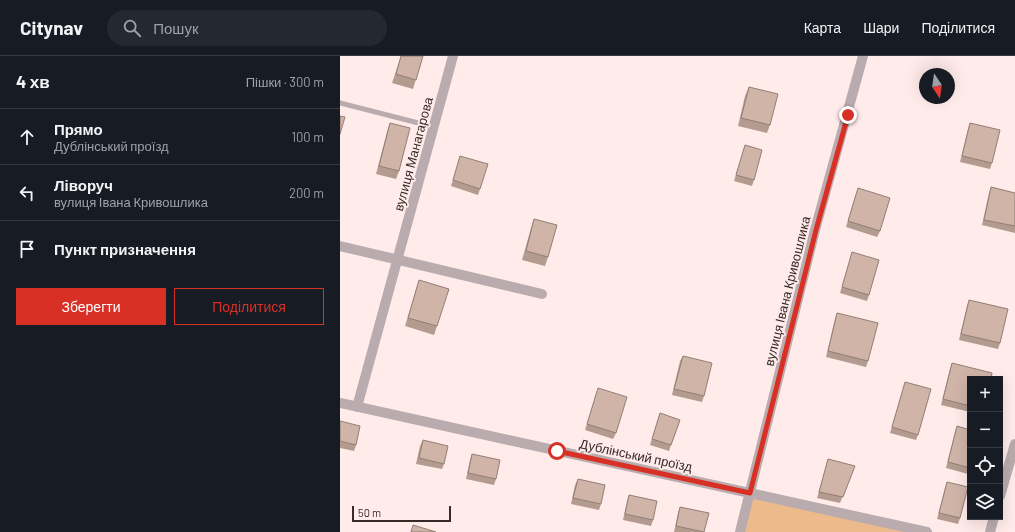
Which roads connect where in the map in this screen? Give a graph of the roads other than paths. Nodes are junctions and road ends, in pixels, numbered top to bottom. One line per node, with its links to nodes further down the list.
1 (454, 56): 4 (street, вулиця Манагарова)
2 (863, 56): 12 (street, вулиця Івана Кривошлика)
3 (340, 103): 4 (lane)
4 (434, 127): 6 (street, вулиця Манагарова)
5 (340, 246): 6 (street)
6 (398, 259): 7 (street); 9 (street, вулиця Манагарова)
7 (542, 294)
8 (340, 403): 9 (street, Дублінський проїзд)
9 (358, 407): 12 (street, Дублінський проїзд)
10 (1015, 444): 11 (street)
11 (1003, 486)
12 (750, 493): 14 (street, вулиця Івана Кривошлика); 15 (street, Дублінський проїзд)
13 (993, 520): 16 (street)
14 (740, 532)
15 (927, 532)
16 (990, 532)

